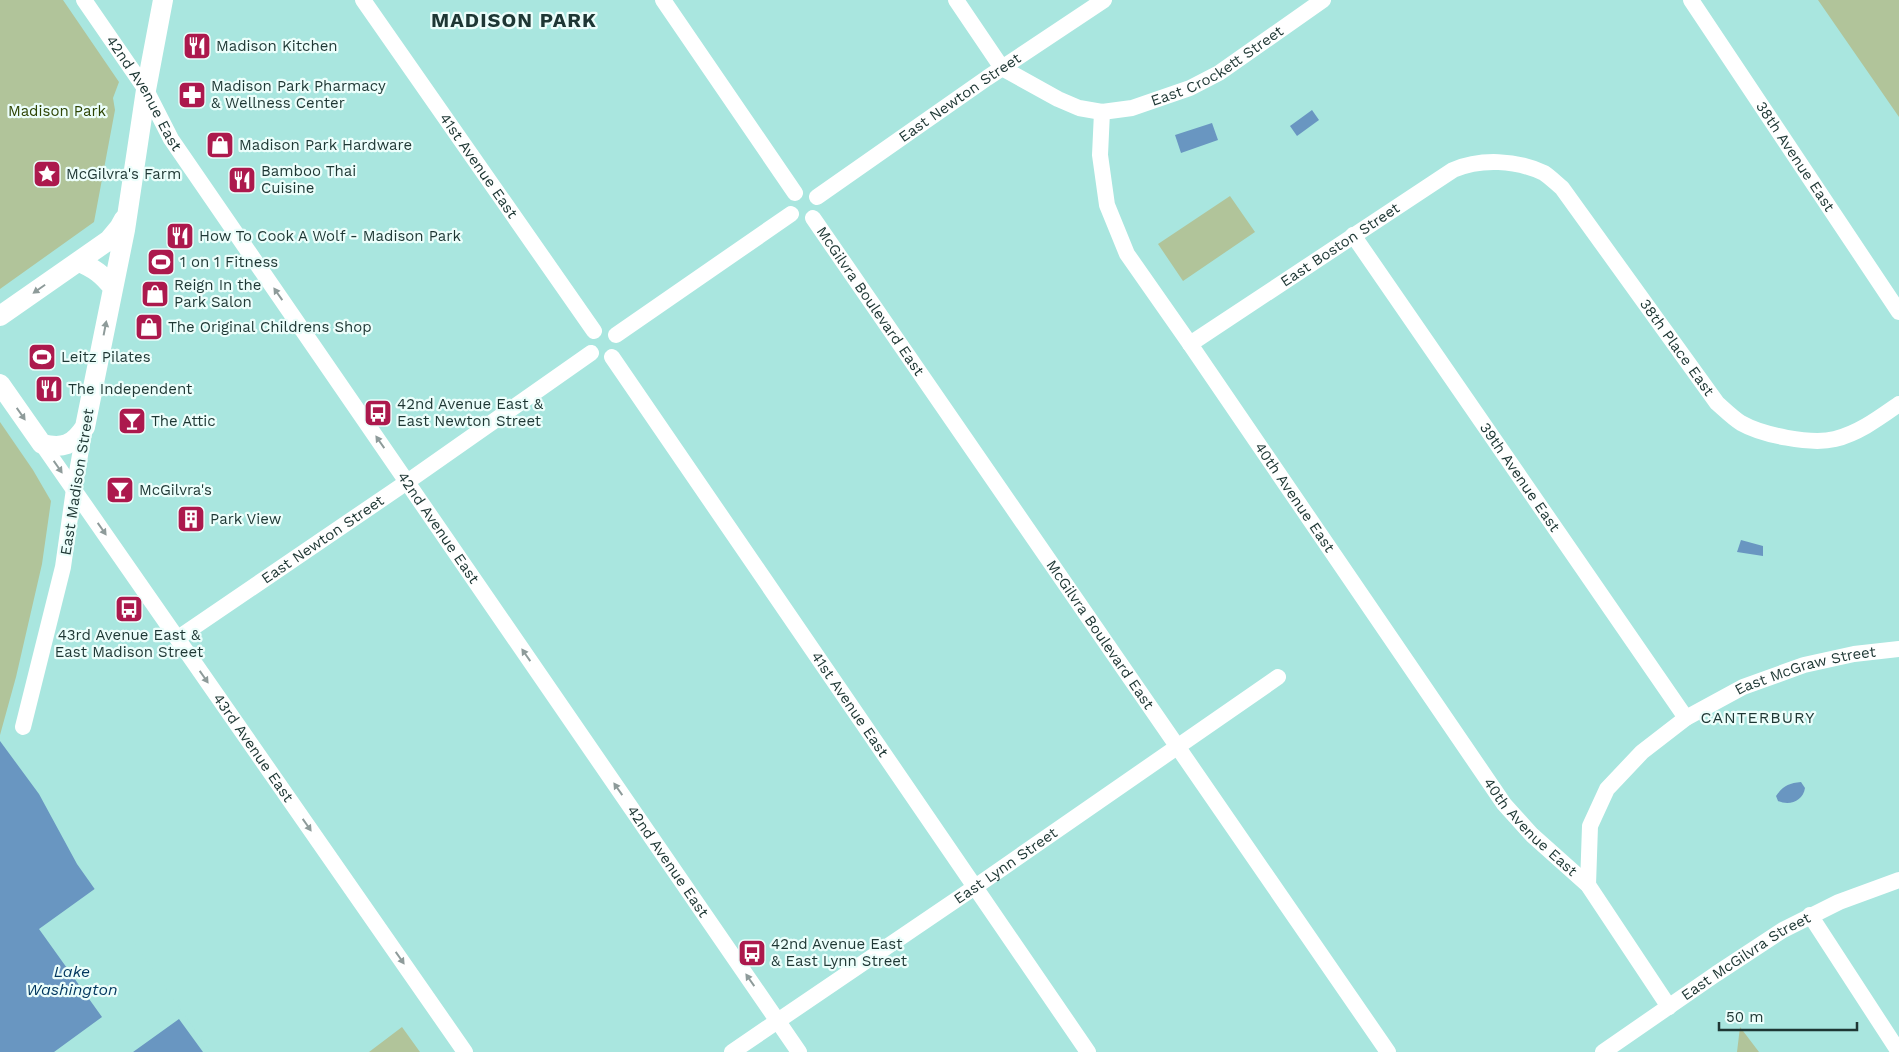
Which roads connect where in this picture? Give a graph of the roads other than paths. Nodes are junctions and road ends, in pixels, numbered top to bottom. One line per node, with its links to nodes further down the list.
1 (84, 0): 10 (street, 42nd Avenue East)
2 (163, 0): 10 (street, East Madison Street)
3 (363, 0): 23 (street, 41st Avenue East)
4 (663, 0): 13 (street)
5 (956, 0): 9 (street)
6 (1104, 0): 9 (street, East Newton Street)
7 (1322, 0): 11 (street, East Crockett Street)
8 (1690, 0): 21 (street, 38th Avenue East)
9 (1002, 68): 11 (street); 14 (street, East Newton Street)
10 (146, 90): 15 (street, East Madison Street); 32 (street, 42nd Avenue East, one-way to 10)
11 (1102, 112): 25 (street, 40th Avenue East)
12 (1495, 162): 18 (street, East Boston Street); 29 (street, 38th Place East)
13 (795, 193): 14 (street); 16 (street)
14 (817, 197): 17 (street)
15 (128, 210): 19 (street); 20 (street, East Madison Street)
16 (791, 214): 17 (street); 24 (street)
17 (813, 218): 39 (street, McGilvra Boulevard East)
18 (1353, 235): 25 (street, East Boston Street); 37 (street, 39th Avenue East)
19 (79, 262): 20 (street); 22 (street, one-way to 22)
20 (113, 288): 30 (street, East Madison Street, one-way to 20)
21 (1899, 312)
22 (0, 316)
23 (594, 331): 24 (street); 26 (street)
24 (616, 335): 27 (street)
25 (1190, 344): 41 (street, 40th Avenue East)
26 (591, 353): 27 (street); 32 (street, East Newton Street)
27 (612, 357): 42 (street, 41st Avenue East)
28 (0, 384): 31 (street, 43rd Avenue East, one-way to 31)
29 (1899, 404)
30 (85, 427): 31 (street); 33 (street, East Madison Street)
31 (42, 444): 33 (street, 43rd Avenue East, one-way to 33)
32 (408, 482): 34 (street, East Newton Street); 45 (street, 42nd Avenue East, one-way to 32)
33 (74, 489): 34 (street, 43rd Avenue East, one-way to 34); 38 (street, East Madison Street)
34 (178, 638): 46 (street, 43rd Avenue East, one-way to 46)
35 (1899, 649): 37 (street, East McGraw Street)
36 (1278, 677): 39 (street, East Lynn Street)
37 (1686, 718): 41 (street, East McGraw Street)
38 (24, 727)
39 (1178, 746): 42 (street, East Lynn Street); 50 (street, McGilvra Boulevard East)
40 (1899, 880): 43 (street, East McGilvra Street)
41 (1588, 885): 44 (street, 40th Avenue East)
42 (976, 887): 45 (street, East Lynn Street); 49 (street, 41st Avenue East)
43 (1810, 915): 44 (street, East McGilvra Street); 52 (street)
44 (1669, 1007): 51 (street, East McGilvra Street)
45 (778, 1020): 47 (street, East Lynn Street); 48 (street, 42nd Avenue East)
46 (465, 1052)
47 (732, 1052)
48 (799, 1052)
49 (1088, 1052)
50 (1388, 1052)
51 (1603, 1052)
52 (1899, 1052)

